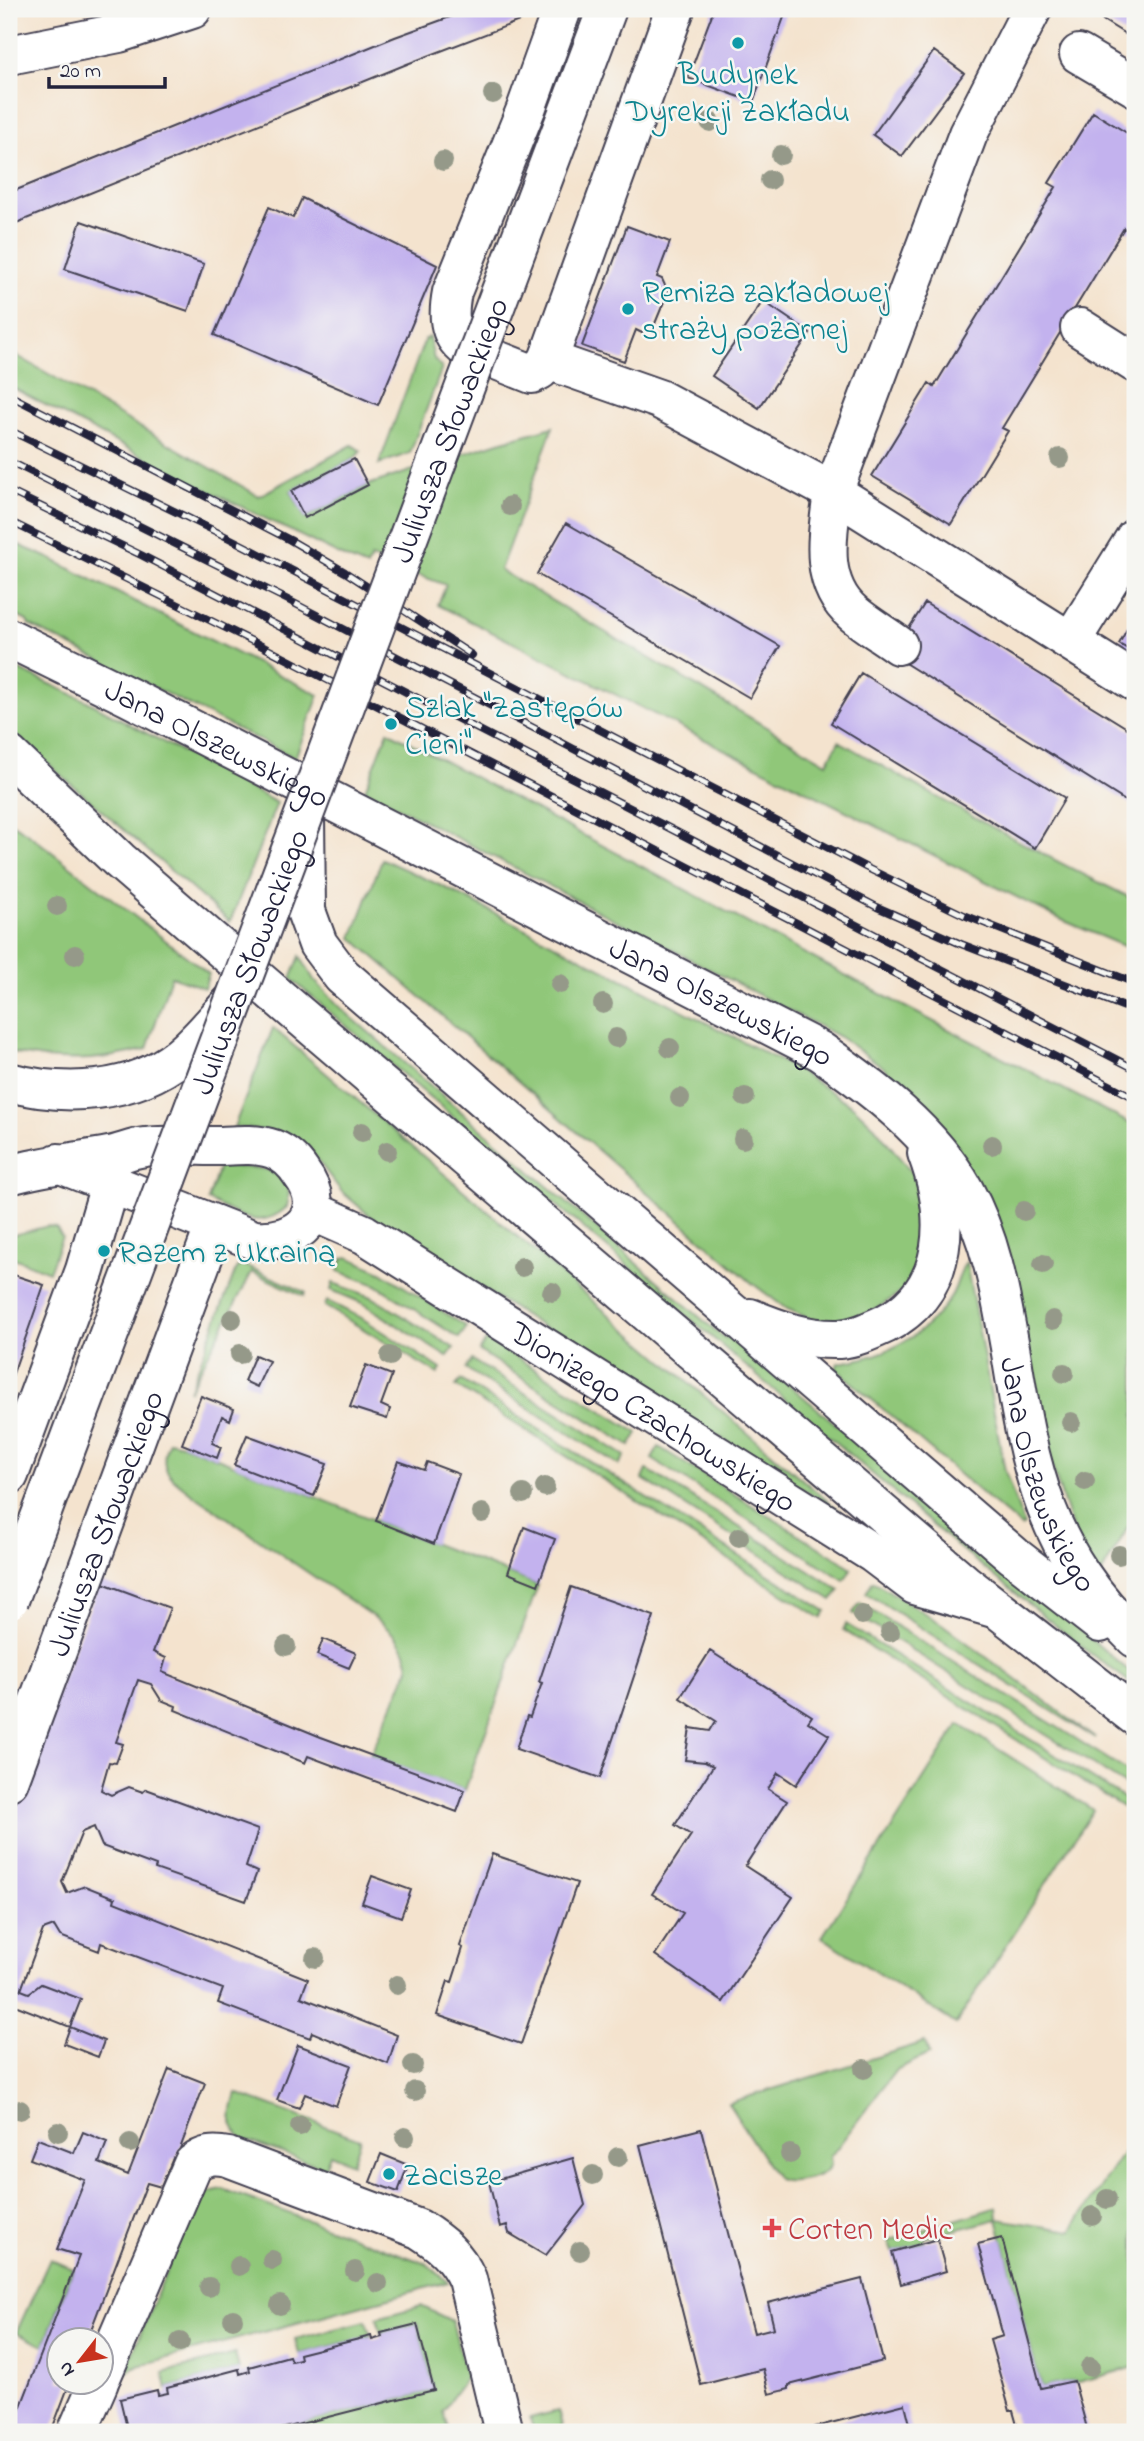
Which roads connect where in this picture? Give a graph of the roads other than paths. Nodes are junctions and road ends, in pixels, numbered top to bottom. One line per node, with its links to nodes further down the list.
1 (192, 9): 6 (main road)
2 (562, 9): 10 (main road)
3 (607, 9): 20 (main road, Juliusza Słowackiego, bridge)
4 (675, 9): 10 (main road)
5 (1032, 9): 12 (main road)
6 (9, 54)
7 (1079, 54): 8 (main road)
8 (1135, 87)
9 (1080, 328): 11 (main road)
10 (548, 360): 12 (main road)
11 (1135, 363)
12 (833, 492): 15 (main road); 16 (main road)
13 (1135, 538): 15 (main road)
14 (9, 638): 24 (main road, Jana Olszewskiego)
15 (1071, 641): 17 (main road)
16 (898, 645)
17 (1135, 682)
18 (9, 755): 21 (main road)
19 (9, 789): 21 (main road)
20 (305, 816): 22 (main road, Juliusza Słowackiego, bridge); 29 (main road)
21 (119, 860): 32 (main road)
22 (233, 1001): 23 (main road); 31 (main road, Juliusza Słowackiego, bridge)
23 (9, 1082)
24 (920, 1134): 29 (main road); 33 (main road, Jana Olszewskiego)
25 (110, 1170): 26 (main road); 27 (main road); 28 (main road); 30 (main road)
26 (9, 1175)
27 (312, 1211): 28 (main road); 32 (main road, Dionizego Czachowskiego)
28 (215, 1225): 36 (main road, Juliusza Słowackiego)
29 (729, 1309): 34 (main road)
30 (9, 1475)
31 (9, 1600)
32 (998, 1609): 35 (main road)
33 (1135, 1638)
34 (1135, 1650)
35 (1135, 1716)
36 (9, 1781)
37 (116, 2343): 40 (main road)
38 (93, 2396): 39 (main road)
39 (77, 2432)
40 (504, 2432)

